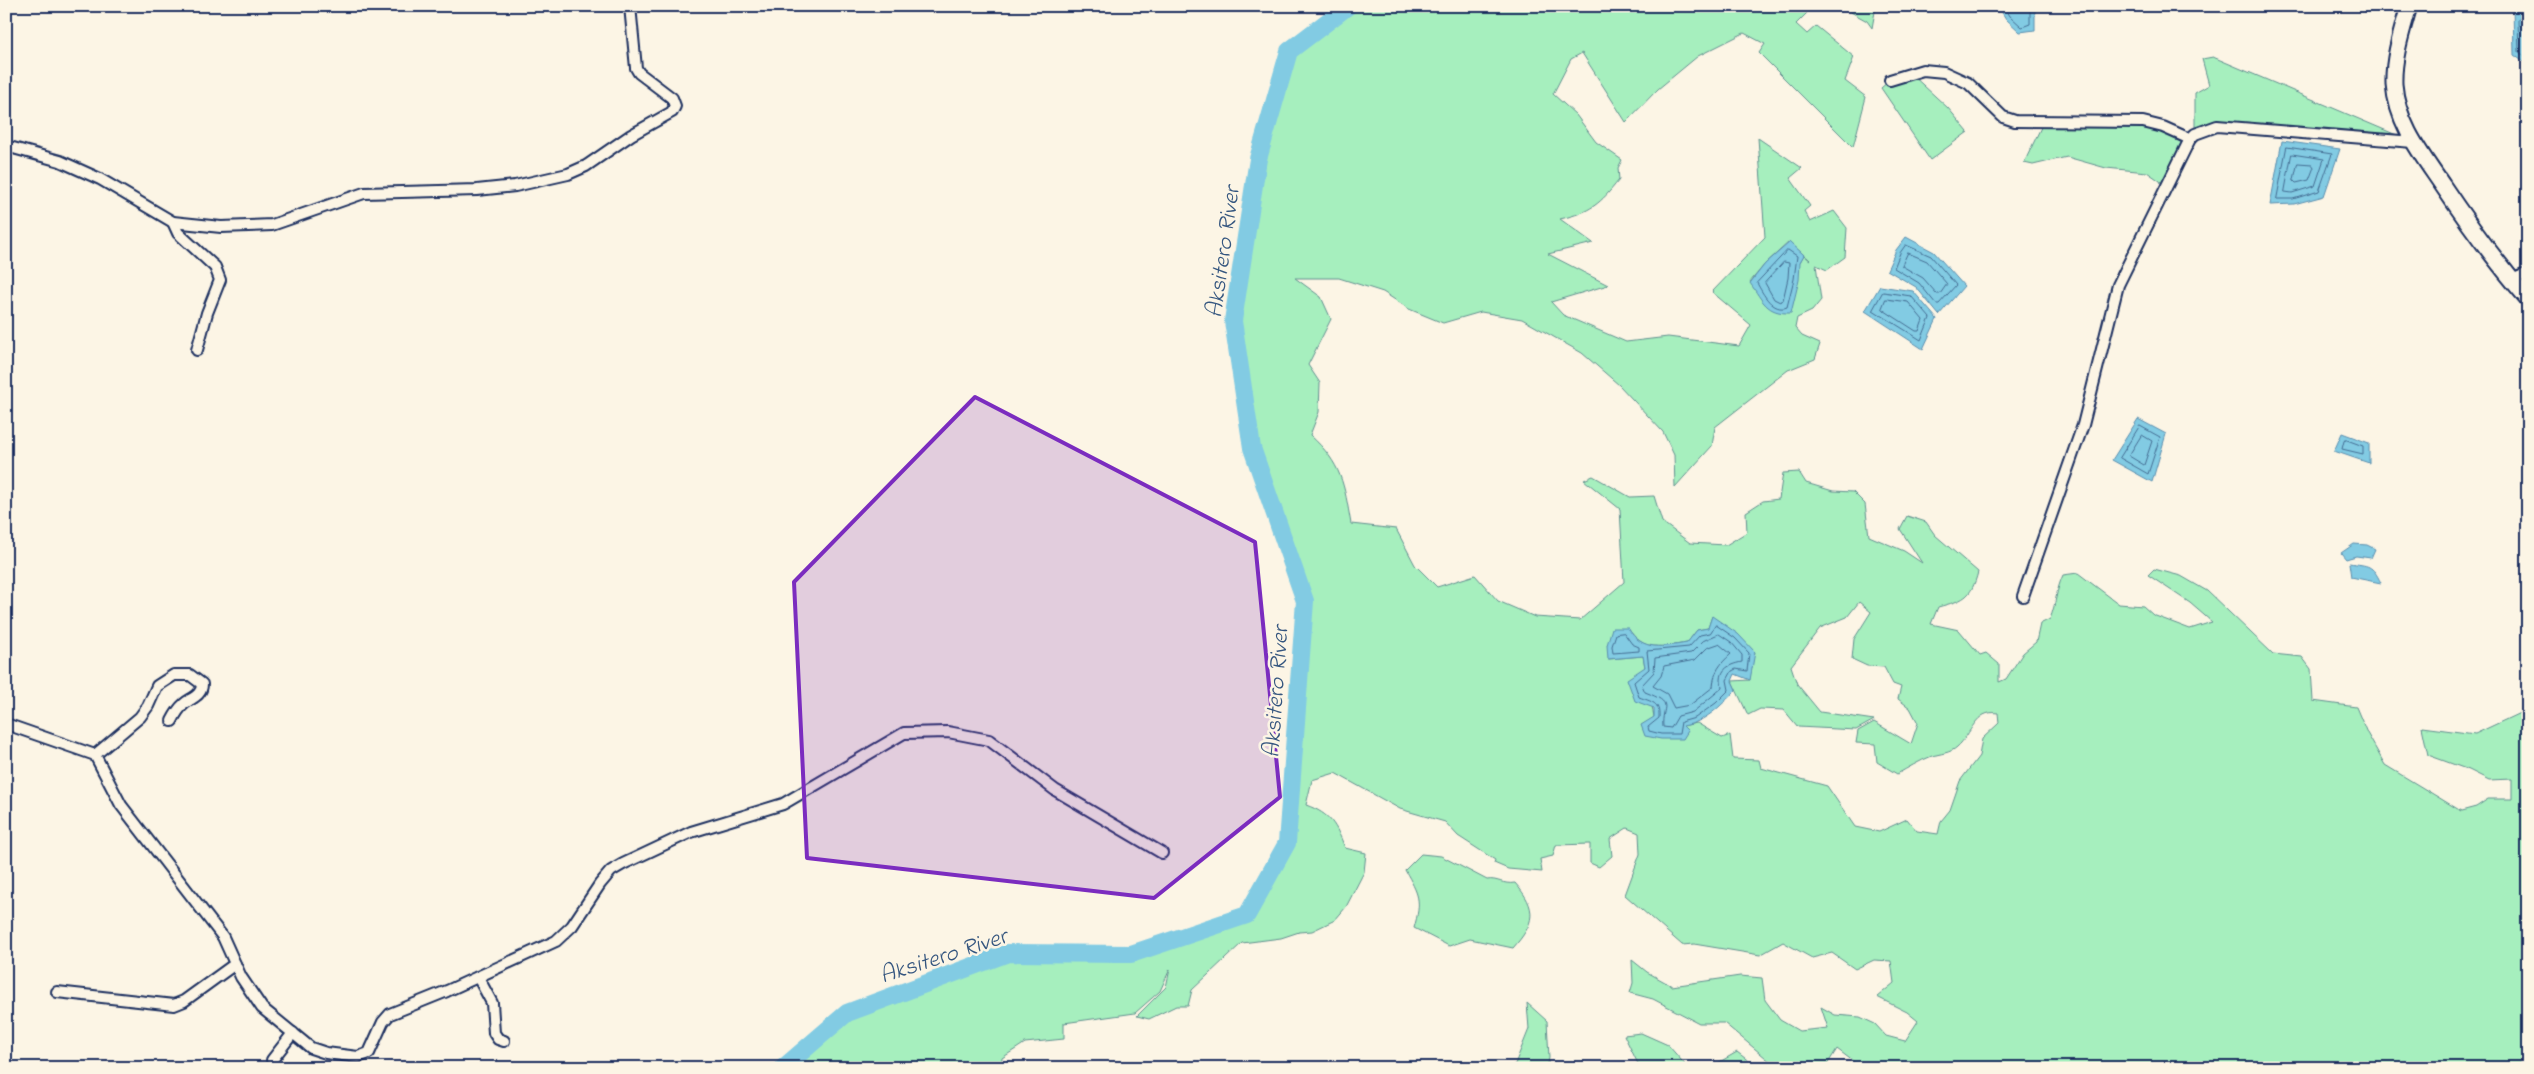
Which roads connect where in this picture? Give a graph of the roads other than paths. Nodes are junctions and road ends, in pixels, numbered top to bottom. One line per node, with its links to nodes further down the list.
1 (630, 6): 7 (street)
2 (2410, 6): 5 (street)
3 (1890, 80): 4 (street)
4 (2190, 139): 5 (street); 12 (street)
5 (2413, 142): 9 (street)
6 (6, 146): 7 (street)
7 (173, 222): 11 (street)
8 (2528, 273): 9 (street)
9 (2512, 280): 10 (street)
10 (2528, 299)
11 (197, 350)
12 (2022, 596)
13 (172, 721): 15 (street)
14 (6, 724): 15 (street)
15 (95, 755): 17 (street)
16 (1162, 853): 18 (street)
17 (235, 964): 19 (street); 20 (street)
18 (478, 977): 20 (street); 21 (street)
19 (57, 992)
20 (293, 1033): 22 (street)
21 (504, 1041)
22 (272, 1060)

